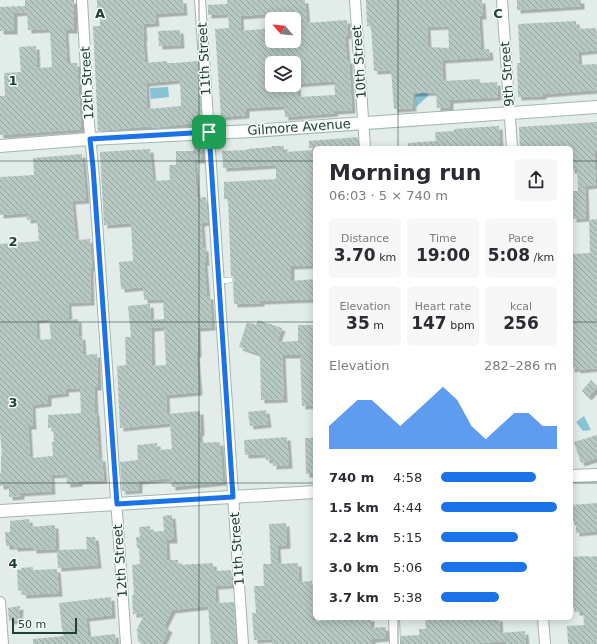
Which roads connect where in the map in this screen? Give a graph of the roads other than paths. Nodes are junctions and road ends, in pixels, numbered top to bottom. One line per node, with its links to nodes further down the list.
1 (82, 0): 9 (street, 12th Street)
2 (200, 0): 8 (street, 11th Street)
3 (355, 0): 7 (street, 10th Street)
4 (502, 0): 6 (street, 9th Street)
5 (597, 107): 6 (main road, Gilmore Avenue)
6 (509, 112): 7 (main road, Gilmore Avenue); 12 (street, 9th Street)
7 (363, 123): 8 (main road, Gilmore Avenue); 11 (street, 10th Street)
8 (209, 132): 9 (main road, Gilmore Avenue); 14 (street, 11th Street)
9 (90, 139): 10 (main road, Gilmore Avenue); 19 (street, 12th Street)
10 (0, 146)
11 (365, 146)
12 (512, 146)
13 (230, 280): 14 (lane)
14 (219, 281): 18 (street, 11th Street)
15 (597, 475): 16 (main road)
16 (573, 476)
17 (313, 492): 18 (main road)
18 (233, 497): 19 (main road); 26 (street, 11th Street)
19 (117, 504): 20 (main road); 25 (street, 12th Street)
20 (0, 511)
21 (0, 602): 24 (street)
22 (394, 620): 27 (street)
23 (543, 620): 28 (street)
24 (3, 644)
25 (126, 644)
26 (243, 644)
27 (395, 644)
28 (545, 644)

